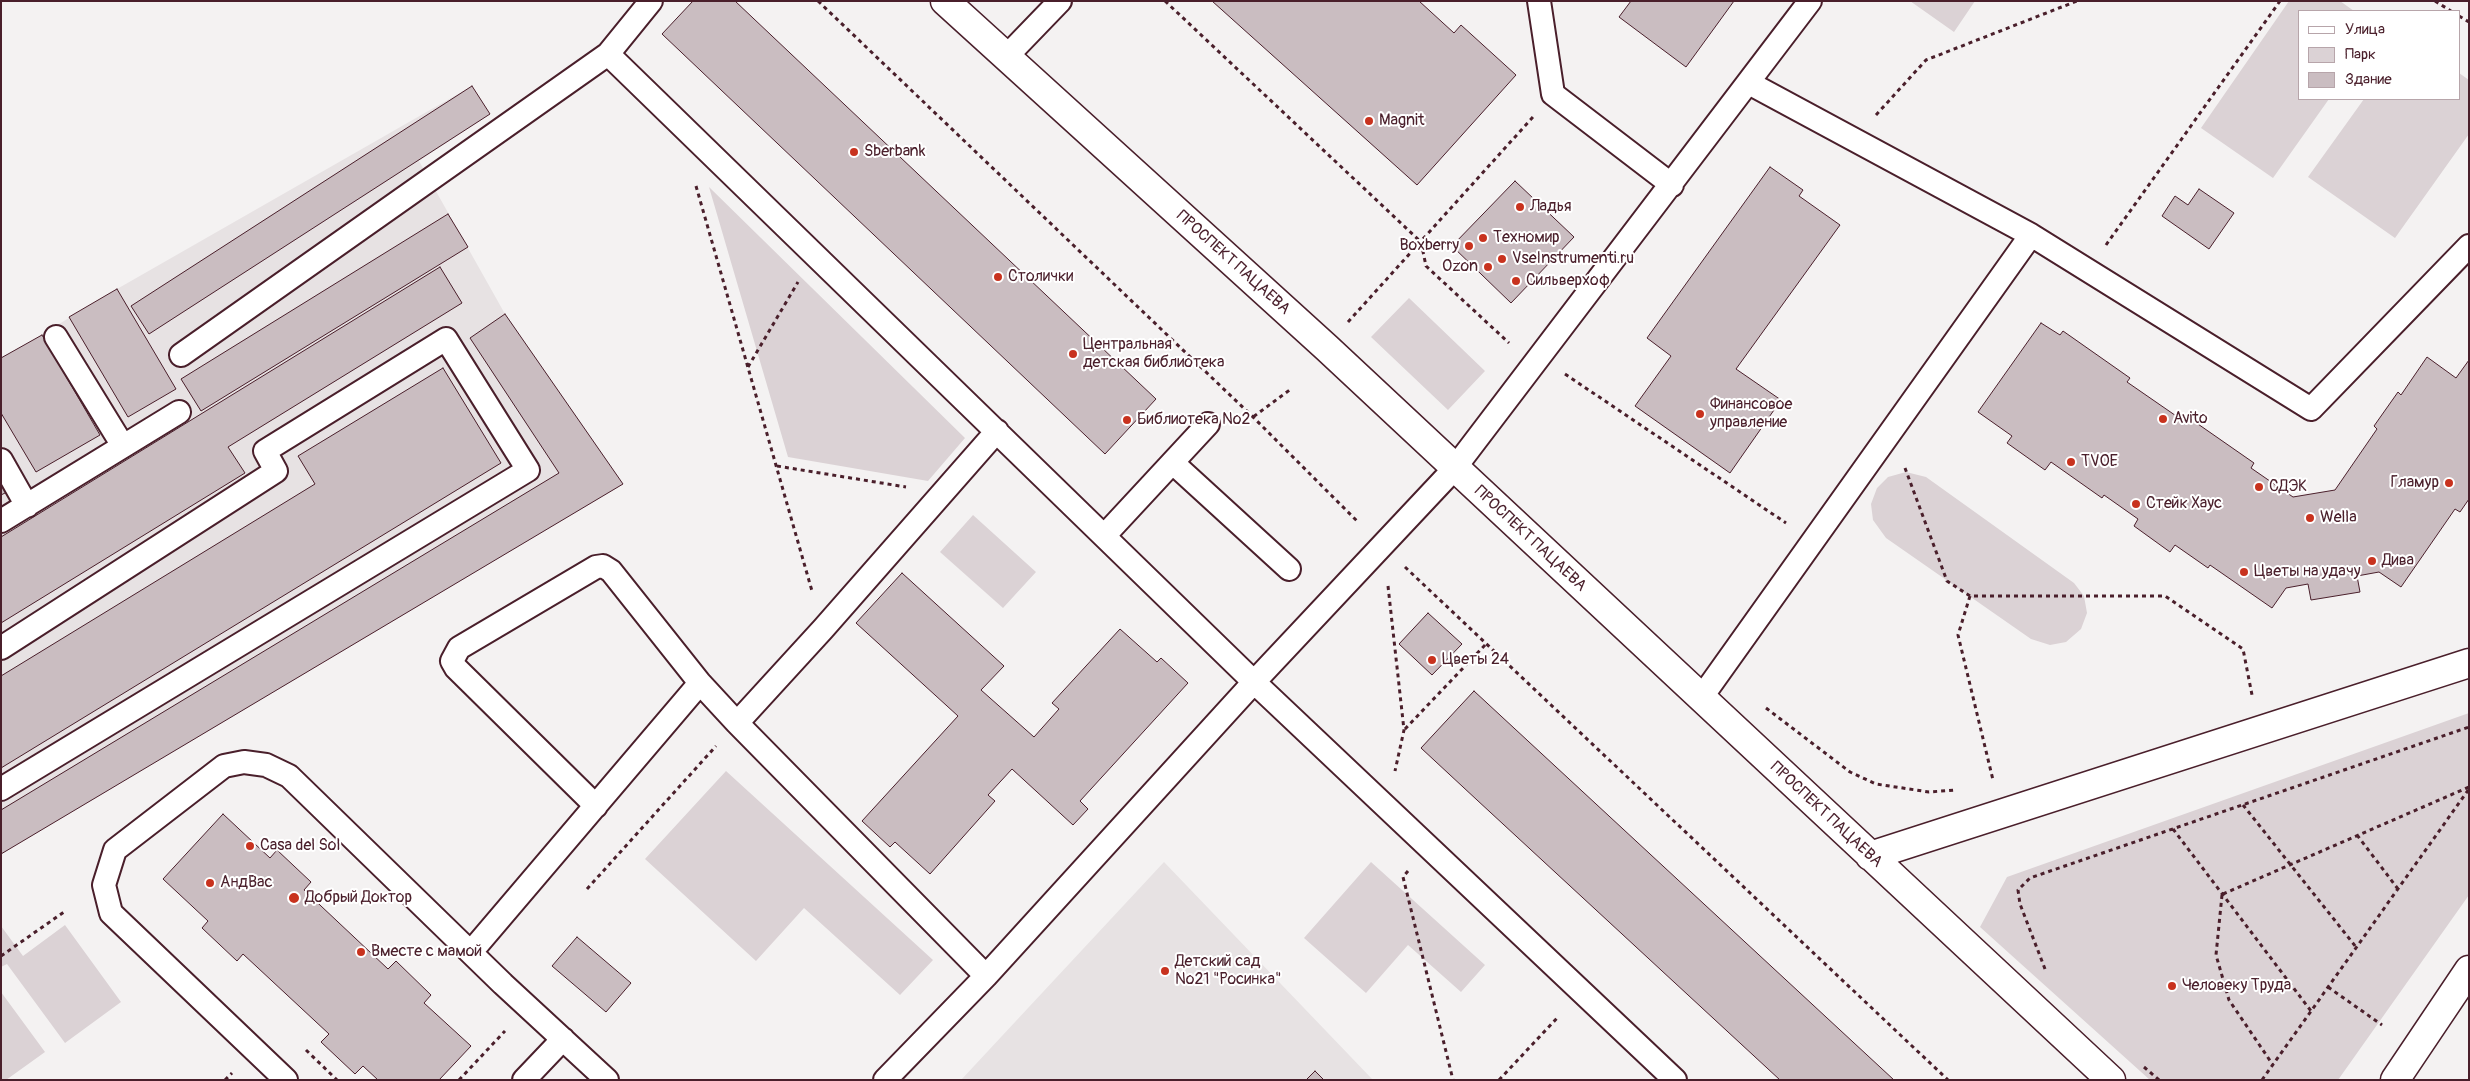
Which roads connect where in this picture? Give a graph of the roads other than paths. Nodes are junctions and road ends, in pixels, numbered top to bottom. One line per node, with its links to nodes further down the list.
1 (651, 1): 6 (lane)
2 (945, 1): 7 (main road, ПРОСПЕКТ ПАЦАЕВА)
3 (1060, 1): 7 (lane)
4 (1538, 1): 9 (lane)
5 (1810, 1): 8 (lane)
6 (608, 54): 13 (lane); 16 (lane)
7 (1006, 57): 20 (main road, ПРОСПЕКТ ПАЦАЕВА)
8 (1749, 83): 9 (lane); 10 (lane)
9 (1672, 185): 20 (lane)
10 (2031, 235): 11 (lane); 29 (lane)
11 (2469, 246)
12 (56, 337): 17 (lane)
13 (181, 355)
14 (179, 412): 17 (lane)
15 (1208, 424): 19 (lane)
16 (997, 431): 23 (lane); 30 (lane)
17 (123, 446): 21 (lane)
18 (1, 460): 21 (lane)
19 (1172, 462): 23 (lane); 24 (lane)
20 (1454, 469): 27 (lane); 29 (main road, ПРОСПЕКТ ПАЦАЕВА)
21 (27, 506): 22 (lane)
22 (1, 521)
23 (1105, 535): 27 (lane)
24 (1289, 569)
25 (1, 648): 31 (lane)
26 (2469, 663): 33 (main road)
27 (1254, 682): 36 (lane); 42 (lane)
28 (700, 683): 30 (lane); 32 (lane); 32 (lane)
29 (1701, 698): 33 (main road, ПРОСПЕКТ ПАЦАЕВА)
30 (737, 723): 36 (lane)
31 (1, 789)
32 (596, 806): 34 (lane)
33 (1870, 856): 43 (main road, ПРОСПЕКТ ПАЦАЕВА)
34 (471, 952): 37 (lane); 38 (lane)
35 (2469, 970): 44 (main road)
36 (986, 976): 41 (lane)
37 (563, 1039): 39 (lane); 40 (lane)
38 (286, 1080)
39 (524, 1080)
40 (607, 1080)
41 (885, 1080)
42 (1676, 1080)
43 (2111, 1080)
44 (2395, 1080)

